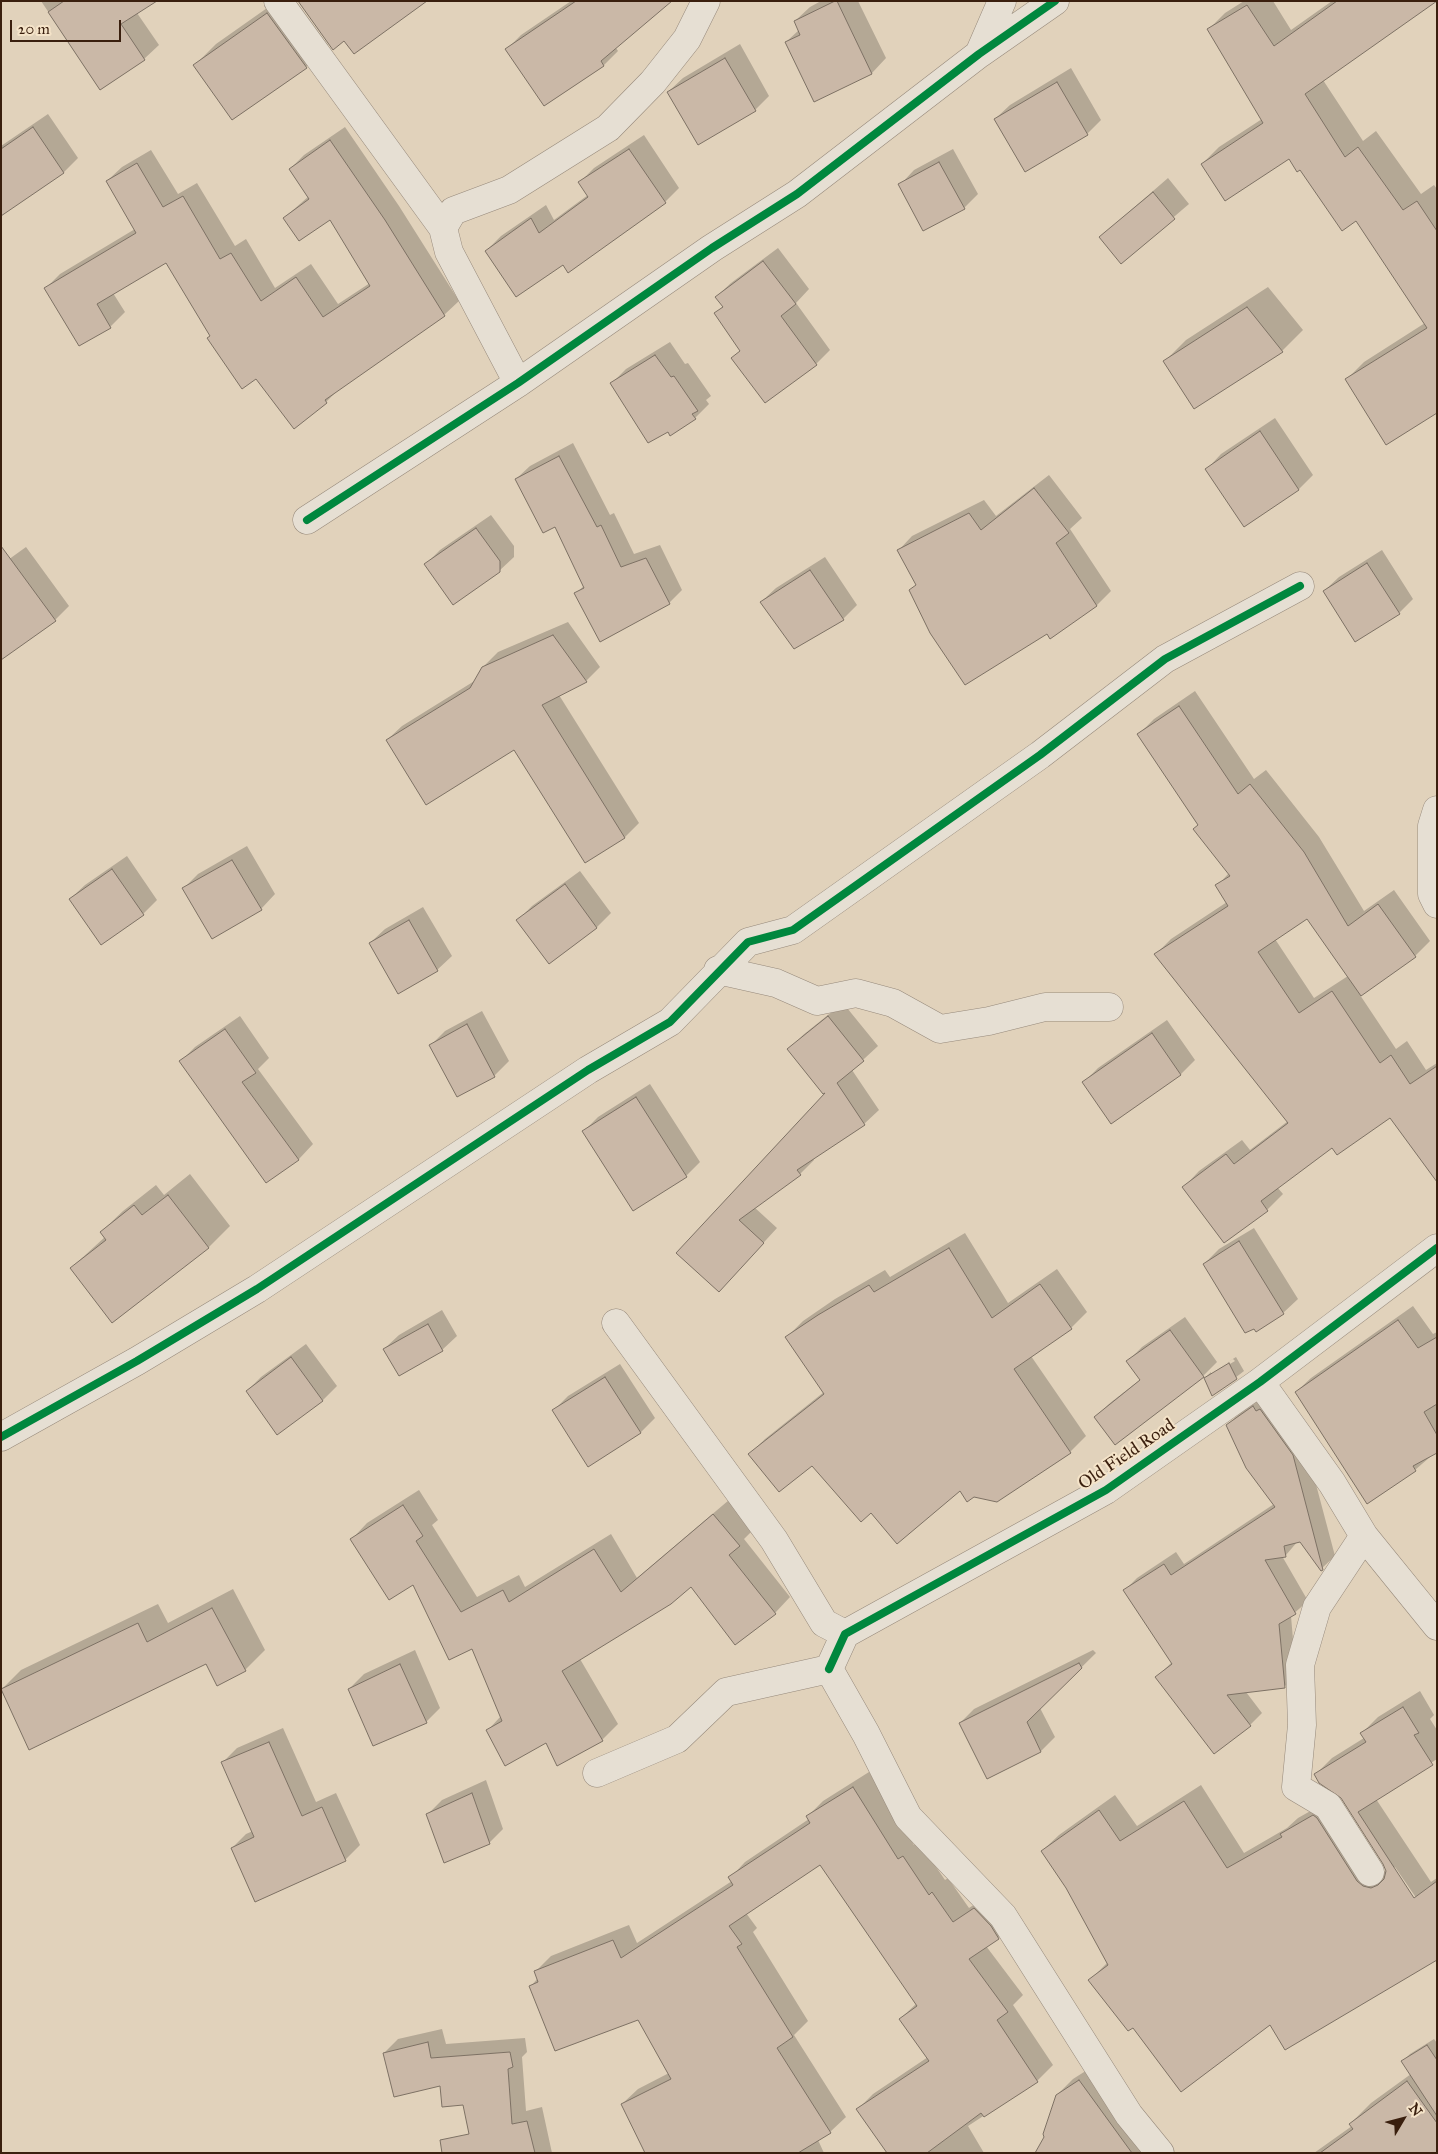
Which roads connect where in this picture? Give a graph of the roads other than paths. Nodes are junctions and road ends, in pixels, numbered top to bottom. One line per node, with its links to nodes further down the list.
1 (278, 1): 6 (street)
2 (706, 1): 6 (street)
3 (1002, 1): 5 (street)
4 (1054, 1): 5 (street)
5 (978, 54): 7 (street)
6 (443, 228): 7 (street)
7 (518, 383): 8 (street)
8 (307, 520)
9 (1300, 586): 12 (street)
10 (1437, 810): 11 (street)
11 (1437, 904)
12 (718, 970): 13 (street); 17 (street)
13 (1109, 1007)
14 (1437, 1248): 16 (street, Old Field Road)
15 (616, 1323): 20 (street)
16 (1260, 1382): 18 (street); 20 (street, Old Field Road)
17 (1, 1437)
18 (1364, 1536): 19 (street); 23 (street)
19 (1437, 1626)
20 (845, 1634): 21 (street)
21 (829, 1669): 22 (street); 24 (street)
22 (597, 1773)
23 (1370, 1872)
24 (1160, 2153)

